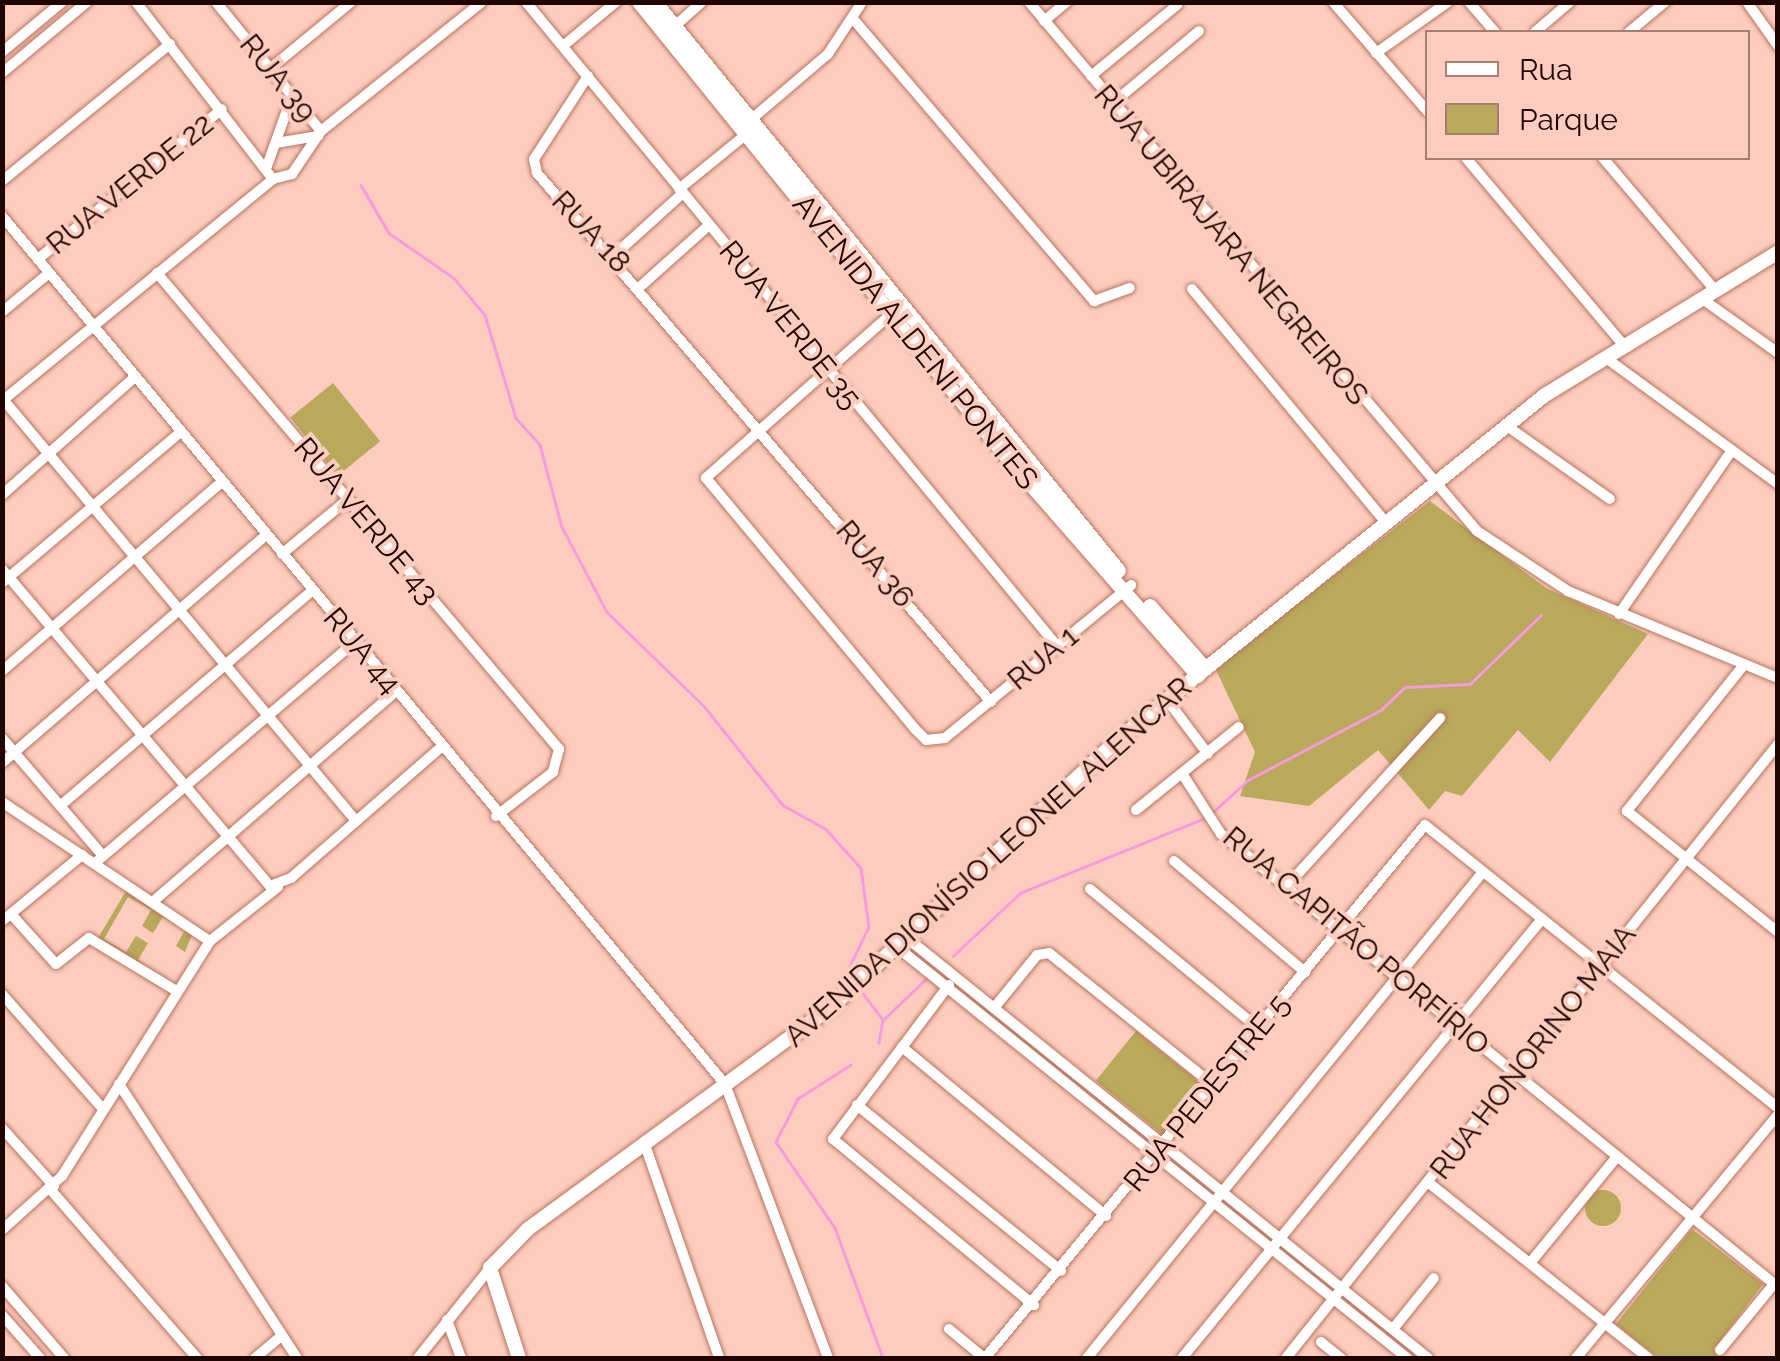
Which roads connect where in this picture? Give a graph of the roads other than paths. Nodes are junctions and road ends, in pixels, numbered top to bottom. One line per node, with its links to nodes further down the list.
1 (62, 2): 34 (street)
2 (87, 2): 37 (street)
3 (136, 2): 31 (street)
4 (351, 2): 36 (street)
5 (482, 2): 45 (street, RUA 39)
6 (526, 2): 32 (street, RUA VERDE 35)
7 (616, 2): 32 (street)
8 (638, 2): 44 (main road, AVENIDA ALDENI PONTES)
9 (655, 2): 26 (main road, AVENIDA ALDENI PONTES)
10 (702, 2): 26 (street)
11 (862, 2): 24 (street)
12 (1029, 2): 25 (street, RUA UBIRAJARA NEGREIROS)
13 (1067, 2): 25 (street)
14 (1333, 2): 35 (street)
15 (1448, 2): 35 (street)
16 (1570, 2): 29 (street)
17 (1642, 2): 23 (street)
18 (1665, 2): 23 (street)
19 (1747, 2): 33 (street)
20 (1470, 3): 28 (street)
21 (220, 4): 36 (street, RUA 39)
22 (1177, 5): 39 (street)
23 (1652, 14): 30 (street)
24 (854, 20): 44 (street); 61 (street)
25 (1044, 21): 39 (street, RUA UBIRAJARA NEGREIROS)
26 (674, 26): 44 (main road, AVENIDA ALDENI PONTES)
27 (1199, 30): 41 (street)
28 (1493, 30)
29 (1537, 30)
30 (1632, 30)
31 (170, 44): 42 (street); 51 (street)
32 (563, 46): 38 (street, RUA VERDE 35)
33 (1778, 46)
34 (2, 52)
35 (1376, 53): 43 (street)
36 (271, 68): 40 (street, RUA 39)
37 (2, 73)
38 (588, 76): 52 (street, RUA VERDE 35); 56 (street, RUA 18)
39 (1090, 76): 41 (street, RUA UBIRAJARA NEGREIROS)
40 (292, 96): 45 (street, RUA 39); 46 (street)
41 (1112, 103): 81 (street, RUA UBIRAJARA NEGREIROS)
42 (222, 109): 49 (street); 57 (street, RUA VERDE 22)
43 (1425, 109)
44 (748, 127): 52 (street); 66 (main road, AVENIDA ALDENI PONTES); 91 (main road, AVENIDA ALDENI PONTES)
45 (320, 134): 46 (street); 50 (street)
46 (276, 143): 49 (street)
47 (1468, 160): 68 (street)
48 (1605, 160): 63 (street)
49 (267, 166): 50 (street)
50 (273, 179): 59 (street)
51 (2, 181)
52 (682, 191): 54 (street, RUA VERDE 35); 56 (street)
53 (3, 218): 57 (street, RUA 44)
54 (710, 225): 60 (street, RUA 18); 71 (street, RUA VERDE 35)
55 (1778, 252): 63 (main road, AVENIDA DIONÍSIO LEONEL ALENCAR)
56 (612, 258): 60 (street, RUA 18)
57 (38, 259): 58 (street, RUA 44)
58 (50, 273): 65 (street); 67 (street, RUA 44)
59 (157, 273): 67 (street); 84 (street, RUA VERDE 43)
60 (642, 285): 74 (street, RUA 18)
61 (1130, 288)
62 (1192, 289): 86 (street)
63 (1715, 290): 64 (main road, AVENIDA DIONÍSIO LEONEL ALENCAR)
64 (1700, 298): 68 (main road, AVENIDA DIONÍSIO LEONEL ALENCAR); 69 (street)
65 (2, 312)
66 (890, 315): 71 (street); 91 (main road, AVENIDA ALDENI PONTES)
67 (94, 327): 72 (street, RUA 44); 73 (street)
68 (1626, 346): 70 (main road, AVENIDA DIONÍSIO LEONEL ALENCAR)
69 (1778, 352)
70 (1606, 358): 75 (main road, AVENIDA DIONÍSIO LEONEL ALENCAR); 77 (street)
71 (826, 371): 74 (street); 97 (street, RUA VERDE 35)
72 (135, 376): 76 (street, RUA 44); 78 (street)
73 (3, 400): 78 (street)
74 (758, 425): 106 (street, RUA 36); 106 (street, RUA 1)
75 (1507, 426): 81 (main road, AVENIDA DIONÍSIO LEONEL ALENCAR); 83 (street)
76 (181, 432): 79 (street, RUA 44); 85 (street)
77 (1732, 450): 80 (street); 94 (street)
78 (50, 454): 82 (street); 85 (street)
79 (222, 482): 87 (street, RUA 44); 89 (street)
80 (1778, 484)
81 (1434, 487): 86 (main road, AVENIDA DIONÍSIO LEONEL ALENCAR); 94 (street, RUA UBIRAJARA NEGREIROS)
82 (2, 495)
83 (1610, 498)
84 (348, 500): 88 (street); 123 (street, RUA VERDE 43)
85 (92, 506): 89 (street); 90 (street)
86 (1388, 524): 101 (main road, AVENIDA DIONÍSIO LEONEL ALENCAR)
87 (266, 535): 88 (street, RUA 44); 93 (street)
88 (282, 554): 92 (street, RUA 44)
89 (136, 558): 93 (street); 95 (street)
90 (5, 576): 95 (street)
91 (1128, 588): 97 (street, RUA 1); 101 (main road, AVENIDA ALDENI PONTES)
92 (312, 591): 96 (street, RUA 44); 98 (street)
93 (180, 610): 98 (street); 103 (street)
94 (1619, 614): 99 (street, RUA UBIRAJARA NEGREIROS)
95 (53, 629): 100 (street); 103 (street)
96 (354, 642): 104 (street, RUA 44); 107 (street)
97 (1056, 646): 106 (street, RUA 1)
98 (226, 665): 107 (street); 110 (street)
99 (1743, 666): 102 (street, RUA UBIRAJARA NEGREIROS); 127 (street)
100 (2, 671)
101 (1202, 672): 105 (main road, AVENIDA DIONÍSIO LEONEL ALENCAR)
102 (1778, 678)
103 (97, 682): 110 (street); 114 (street)
104 (396, 692): 112 (street, RUA 44); 117 (street)
105 (1168, 701): 115 (street); 140 (main road, AVENIDA DIONÍSIO LEONEL ALENCAR)
106 (992, 702)
107 (270, 717): 117 (street); 119 (street)
108 (1440, 718): 132 (street)
109 (1239, 727): 115 (street)
110 (143, 736): 119 (street); 121 (street)
111 (2, 738): 114 (street)
112 (441, 747): 123 (street, RUA 44); 124 (street)
113 (1776, 750): 127 (street, RUA HONORINO MAIA)
114 (15, 752): 116 (street); 121 (street)
115 (1208, 754): 118 (street)
116 (2, 763)
117 (312, 768): 124 (street); 125 (street)
118 (1183, 775): 122 (street); 132 (street, RUA CAPITÃO PORFÍRIO)
119 (186, 788): 125 (street); 128 (street)
120 (2, 802): 126 (street)
121 (60, 806): 128 (street)
122 (1136, 810)
123 (496, 816): 153 (street, RUA 44)
124 (356, 821): 131 (street)
125 (228, 838): 131 (street); 134 (street)
126 (82, 855): 128 (street); 135 (street)
127 (1687, 858): 138 (street); 141 (street, RUA HONORINO MAIA)
128 (99, 860): 134 (street)
129 (1174, 862): 142 (street)
130 (1483, 872): 136 (street); 137 (street, RUA PEDESTRE 5); 143 (street)
131 (278, 887): 139 (street)
132 (1285, 888): 137 (street, RUA CAPITÃO PORFÍRIO)
133 (1090, 889): 149 (street)
134 (156, 899): 139 (street)
135 (7, 918): 145 (street)
136 (1542, 919): 141 (street); 148 (street)
137 (1338, 932): 142 (street, RUA PEDESTRE 5); 143 (street, RUA CAPITÃO PORFÍRIO)
138 (1778, 932)
139 (210, 941): 145 (street)
140 (902, 942): 144 (street); 153 (main road, AVENIDA DIONÍSIO LEONEL ALENCAR)
141 (1600, 967): 151 (street, RUA HONORINO MAIA); 157 (street)
142 (1306, 972): 149 (street, RUA PEDESTRE 5)
143 (1397, 980): 148 (street, RUA CAPITÃO PORFÍRIO); 165 (street)
144 (952, 982): 147 (street); 150 (street); 161 (street)
145 (176, 990): 152 (street)
146 (2, 994): 156 (street)
147 (994, 1008): 154 (street); 159 (street)
148 (1452, 1026): 151 (street, RUA CAPITÃO PORFÍRIO); 170 (street)
149 (1259, 1029): 154 (street, RUA PEDESTRE 5)
150 (902, 1047): 155 (street); 167 (street)
151 (1514, 1074): 162 (street, RUA CAPITÃO PORFÍRIO); 163 (street, RUA HONORINO MAIA)
152 (119, 1084): 156 (street); 186 (street)
153 (725, 1084): 160 (main road, AVENIDA DIONÍSIO LEONEL ALENCAR); 198 (street, RUA 44)
154 (1213, 1084): 159 (street, RUA PEDESTRE 5)
155 (856, 1106): 174 (street); 180 (street)
156 (103, 1110): 164 (street)
157 (1778, 1112): 168 (street)
158 (2, 1128): 164 (street)
159 (1164, 1144): 161 (street, RUA PEDESTRE 5); 165 (street)
160 (646, 1145): 173 (main road, AVENIDA DIONÍSIO LEONEL ALENCAR); 197 (street)
161 (1156, 1154): 166 (street); 167 (street, RUA PEDESTRE 5)
162 (1616, 1158): 168 (street, RUA CAPITÃO PORFÍRIO); 172 (street)
163 (1429, 1183): 172 (street); 178 (street, RUA HONORINO MAIA)
164 (52, 1187): 169 (street); 191 (street)
165 (1222, 1191): 166 (street); 170 (street)
166 (1214, 1202): 171 (street); 200 (street)
167 (1106, 1216): 174 (street, RUA PEDESTRE 5)
168 (1691, 1219): 177 (street, RUA CAPITÃO PORFÍRIO); 183 (street)
169 (2, 1230)
170 (1280, 1237): 171 (street); 178 (street)
171 (1271, 1248): 179 (street); 201 (street)
172 (1530, 1263): 183 (street)
173 (490, 1268): 182 (street, AVENIDA DIONÍSIO LEONEL ALENCAR); 196 (main road)
174 (1061, 1271): 180 (street, RUA PEDESTRE 5)
175 (1434, 1278): 185 (street)
176 (2, 1286): 190 (street)
177 (1776, 1286): 188 (street)
178 (1343, 1288): 179 (street, RUA HONORINO MAIA); 185 (street)
179 (1334, 1299): 202 (street, RUA HONORINO MAIA); 204 (street)
180 (1034, 1304): 199 (street, RUA PEDESTRE 5)
181 (2, 1315): 189 (street)
182 (446, 1320): 194 (street, AVENIDA DIONÍSIO LEONEL ALENCAR); 195 (street)
183 (1605, 1324): 206 (street); 207 (street)
184 (949, 1329): 199 (street)
185 (1393, 1329): 205 (street)
186 (282, 1335): 192 (street); 193 (street)
187 (1321, 1342): 203 (street)
188 (1720, 1350)
189 (40, 1358)
190 (64, 1358)
191 (197, 1358)
192 (255, 1358)
193 (297, 1358)
194 (418, 1358)
195 (461, 1358)
196 (519, 1358)
197 (720, 1358)
198 (828, 1358)
199 (984, 1358)
200 (1088, 1358)
201 (1182, 1358)
202 (1286, 1358)
203 (1342, 1358)
204 (1407, 1358)
205 (1428, 1358)
206 (1576, 1358)
207 (1648, 1358)

